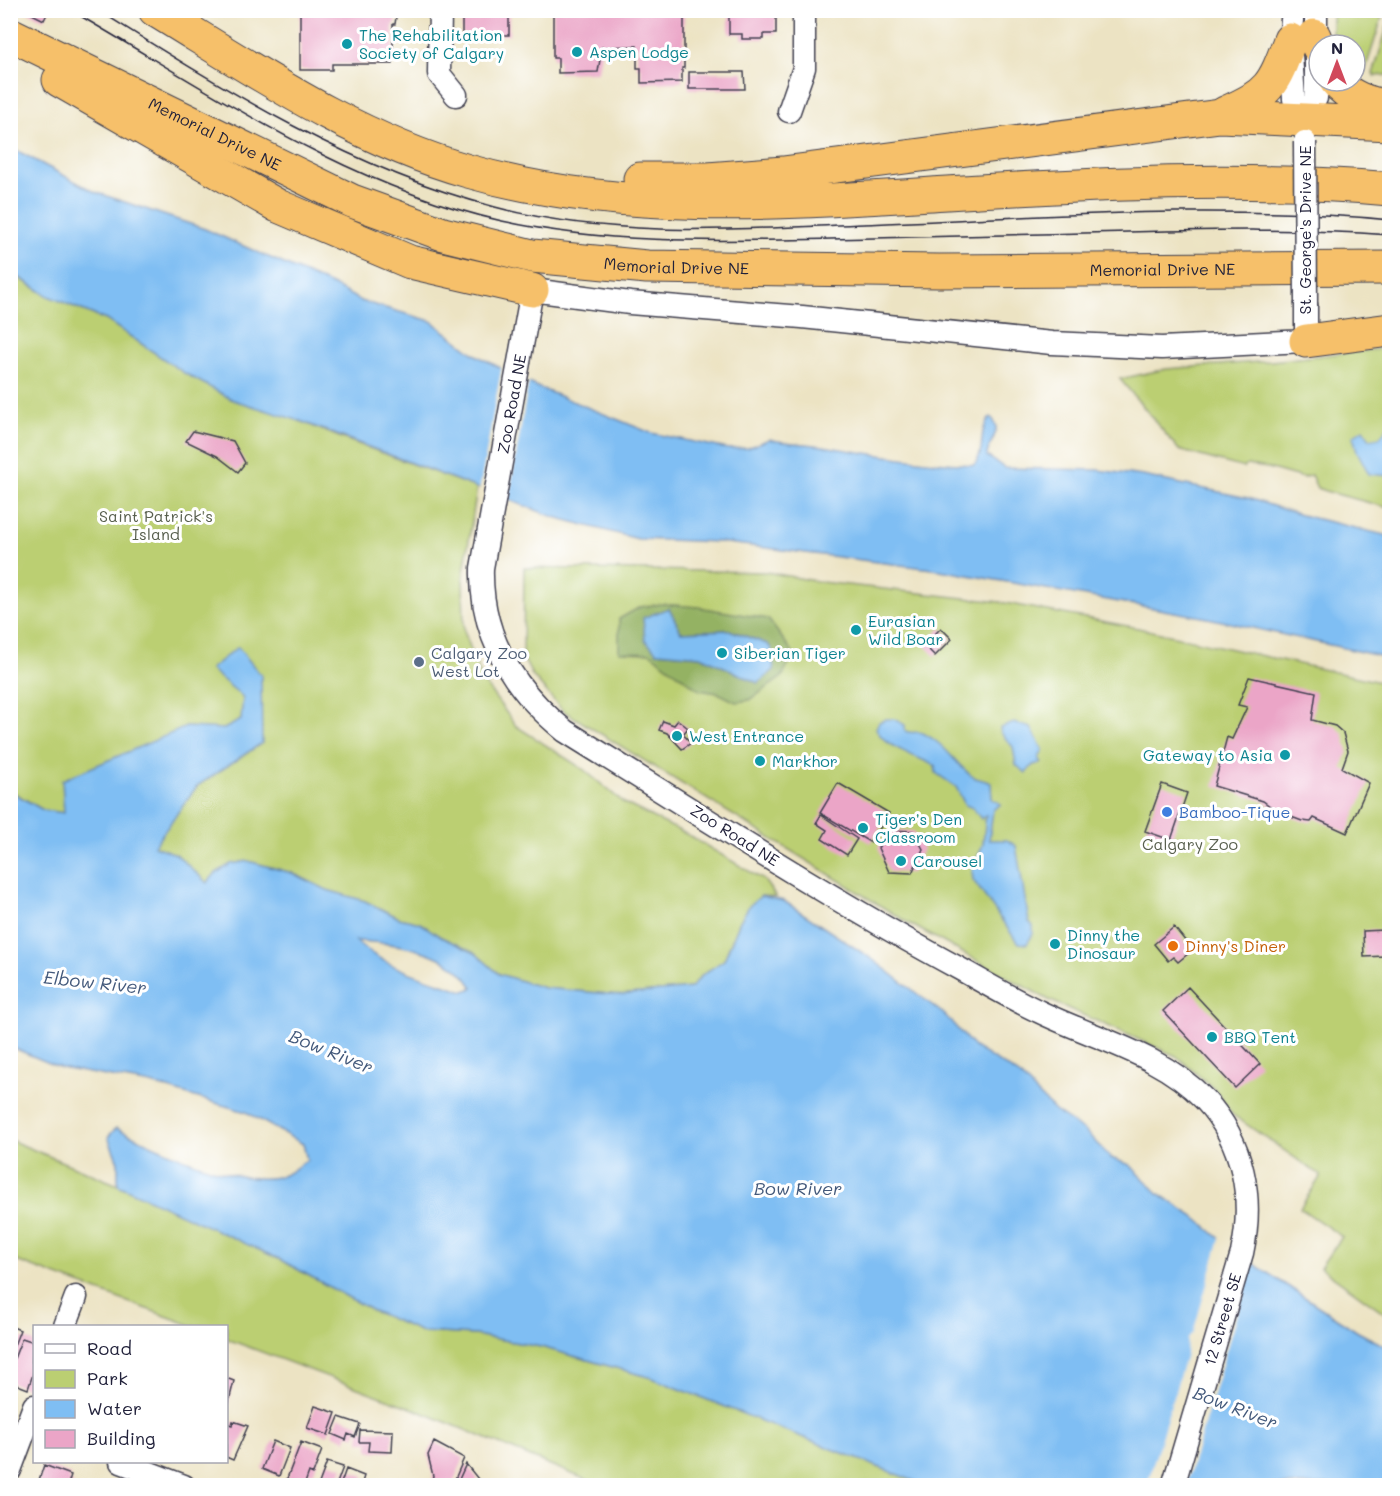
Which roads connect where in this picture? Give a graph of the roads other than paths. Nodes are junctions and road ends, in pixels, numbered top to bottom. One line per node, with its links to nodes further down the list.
1 (155, 10): 13 (highway)
2 (440, 10): 7 (street)
3 (804, 10): 9 (street)
4 (1306, 29): 10 (highway); 12 (street, St. George's Drive NE)
5 (13, 35): 15 (highway, Memorial Drive NE); 16 (highway)
6 (1347, 93): 8 (highway)
7 (456, 95)
8 (1389, 107)
9 (789, 111)
10 (1220, 116): 12 (highway); 13 (highway)
11 (1389, 124): 12 (highway)
12 (1305, 130): 18 (street, St. George's Drive NE, bridge)
13 (472, 172): 14 (highway)
14 (1389, 189)
15 (1389, 268)
16 (529, 304): 18 (street); 19 (street, Zoo Road NE)
17 (1389, 330): 18 (highway)
18 (1306, 341)
19 (1247, 1220): 26 (street, 12 Street SE)
20 (76, 1297): 21 (street)
21 (65, 1325)
22 (27, 1420): 24 (street)
23 (126, 1463): 25 (street)
24 (10, 1470)
25 (184, 1485)
26 (1173, 1485)

